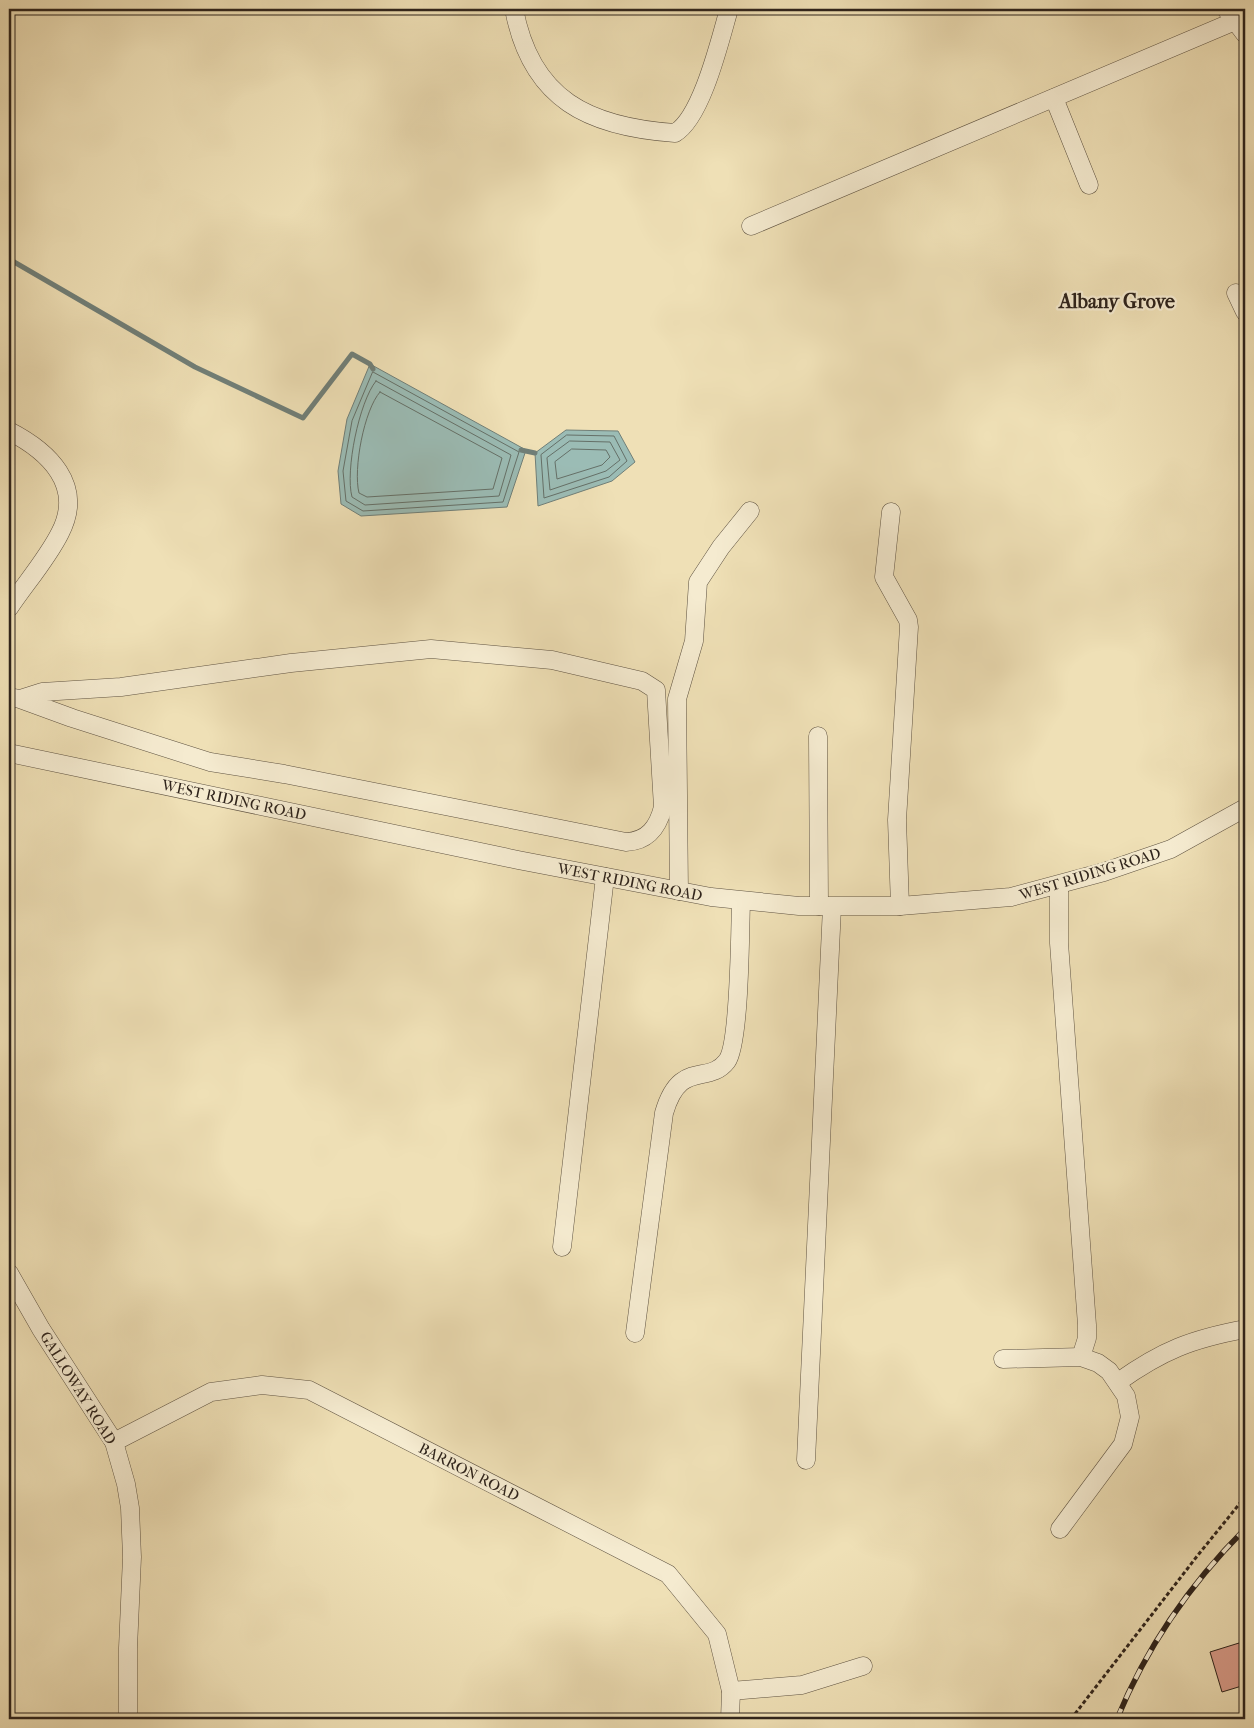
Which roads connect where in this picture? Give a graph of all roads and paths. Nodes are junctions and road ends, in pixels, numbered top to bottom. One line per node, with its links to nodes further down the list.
1 (514, 9): 2 (street)
2 (729, 9)
3 (1235, 21): 4 (street)
4 (1054, 98): 5 (street); 6 (street)
5 (1089, 185)
6 (751, 226)
7 (1236, 293): 8 (street)
8 (1245, 312)
9 (9, 431): 12 (street)
10 (750, 511): 19 (street)
11 (891, 512): 21 (street)
12 (9, 608)
13 (14, 698): 13 (street)
14 (818, 736): 22 (street)
15 (9, 753): 17 (street, WEST RIDING ROAD)
16 (1245, 808): 18 (street, WEST RIDING ROAD)
17 (605, 877): 19 (street, WEST RIDING ROAD); 23 (street)
18 (1059, 886): 21 (street, WEST RIDING ROAD); 27 (street)
19 (680, 891): 20 (street, WEST RIDING ROAD)
20 (741, 901): 22 (street, WEST RIDING ROAD); 26 (street)
21 (900, 906): 22 (street, WEST RIDING ROAD)
22 (826, 907): 31 (street)
23 (562, 1247)
24 (9, 1273): 30 (street, GALLOWAY ROAD)
25 (1245, 1329): 29 (street)
26 (635, 1333)
27 (1081, 1357): 28 (street); 29 (street)
28 (1003, 1359)
29 (1118, 1382): 33 (street)
30 (114, 1442): 35 (street, BARRON ROAD); 36 (street, GALLOWAY ROAD)
31 (806, 1460)
32 (1245, 1497): 38 (path)
33 (1060, 1529)
34 (863, 1666): 35 (street)
35 (731, 1691): 37 (street, BARRON ROAD)
36 (128, 1719)
37 (730, 1719)
38 (1071, 1719)

